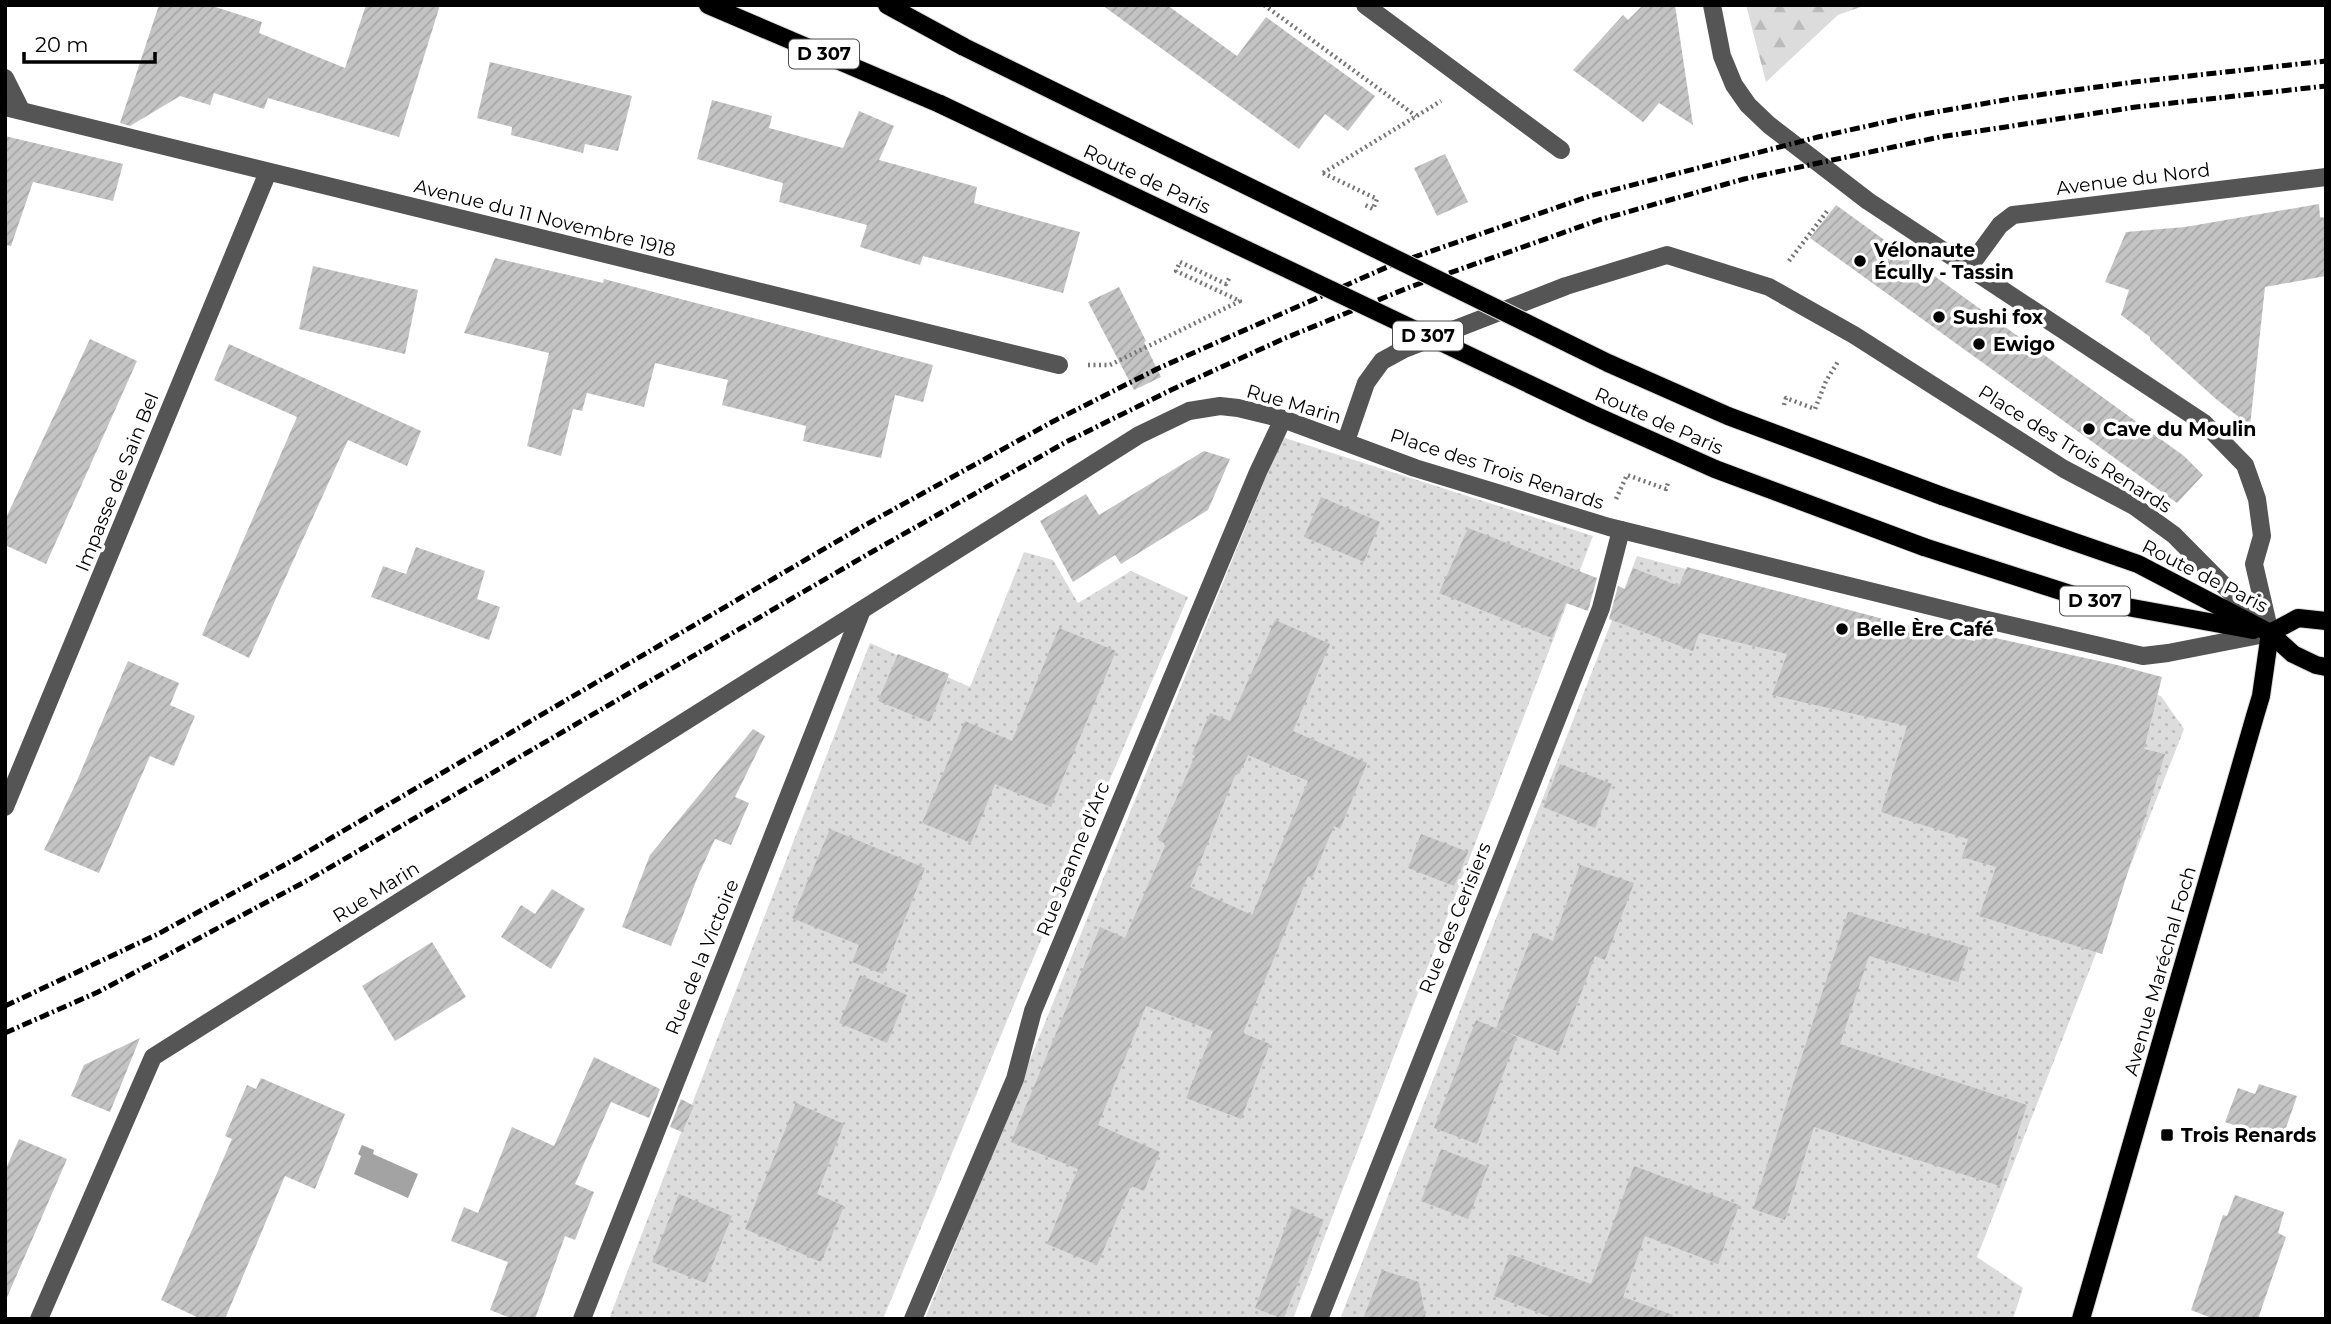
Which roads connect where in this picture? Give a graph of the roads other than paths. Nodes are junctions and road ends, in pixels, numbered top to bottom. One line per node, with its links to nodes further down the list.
1 (708, 5): 17 (main road, Route de Paris / D 307, bridge)
2 (887, 5): 17 (main road, Route de Paris / D 307, bridge)
3 (1365, 5): 7 (street)
4 (1712, 5): 10 (street)
5 (5, 78): 6 (street, Avenue du 11 Novembre 1918)
6 (13, 108): 8 (street, Avenue du 11 Novembre 1918)
7 (1561, 150)
8 (268, 172): 11 (street, Avenue du 11 Novembre 1918); 19 (street, Impasse de Sain Bel)
9 (2326, 177): 10 (street, Avenue du Nord)
10 (1970, 266): 17 (street)
11 (1059, 365)
12 (1283, 419): 13 (street, Rue Marin); 15 (street, Rue Marin); 22 (street, Rue Jeanne d'Arc)
13 (1346, 441): 14 (street, Place des Trois Renards); 17 (street, Place des Trois Renards)
14 (1621, 530): 17 (street, Place des Trois Renards); 23 (street, Rue des Cerisiers)
15 (862, 610): 20 (street, Rue Marin); 21 (street, Rue de la Victoire)
16 (2326, 621): 17 (main road)
17 (2270, 633): 18 (main road, D 307); 24 (main road, Avenue Maréchal Foch)
18 (2326, 667)
19 (5, 807)
20 (39, 1319)
21 (582, 1319)
22 (913, 1319)
23 (1319, 1319)
24 (2081, 1319)

